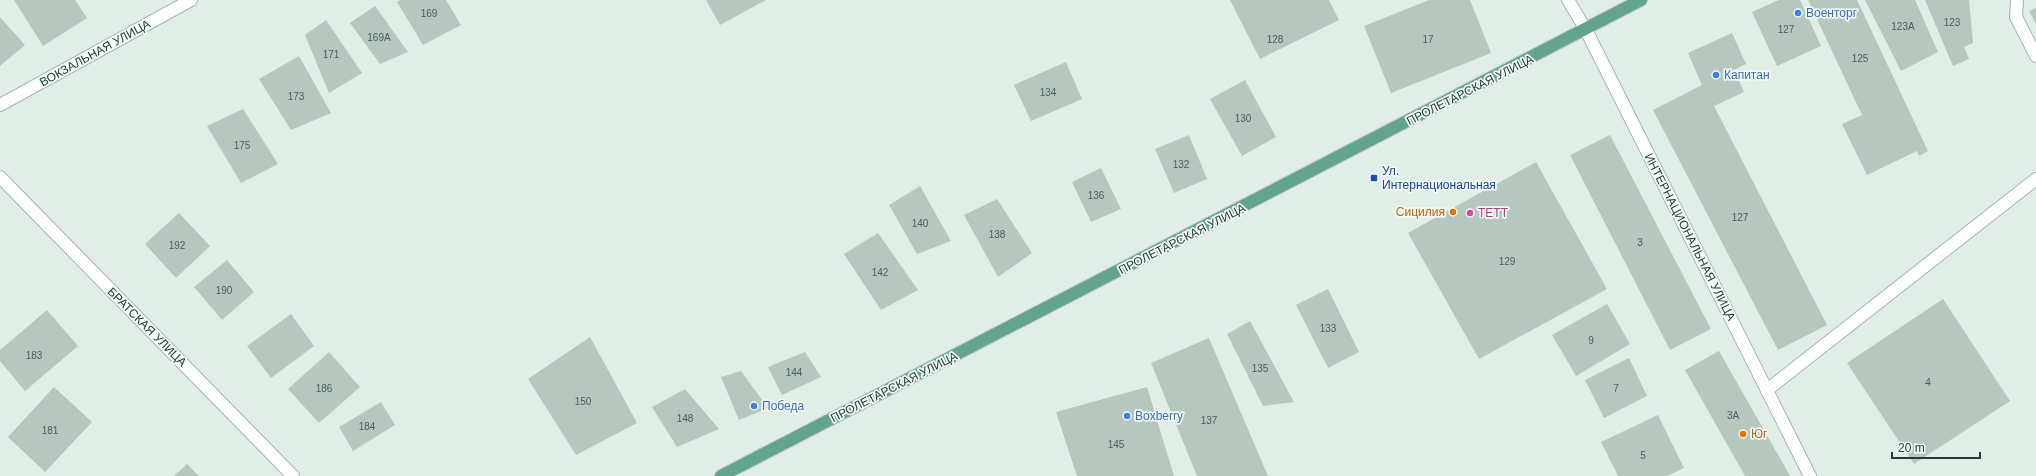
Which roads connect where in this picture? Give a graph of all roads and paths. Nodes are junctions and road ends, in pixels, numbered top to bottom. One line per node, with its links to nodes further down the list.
1 (191, 0): 7 (street, ВОКЗАЛЬНАЯ УЛИЦА)
2 (1568, 0): 5 (street, ИНТЕРНАЦИОНАЛЬНАЯ УЛИЦА)
3 (1641, 0): 5 (main road, ПРОЛЕТАРСКАЯ УЛИЦА)
4 (2017, 0): 6 (street)
5 (1586, 30): 10 (street, ИНТЕРНАЦИОНАЛЬНАЯ УЛИЦА); 12 (main road, ПРОЛЕТАРСКАЯ УЛИЦА)
6 (2036, 56)
7 (0, 105)
8 (0, 177): 11 (street, БРАТСКАЯ УЛИЦА)
9 (2036, 179): 10 (street)
10 (1767, 390): 13 (street, ИНТЕРНАЦИОНАЛЬНАЯ УЛИЦА)
11 (294, 476)
12 (721, 476)
13 (1810, 476)

